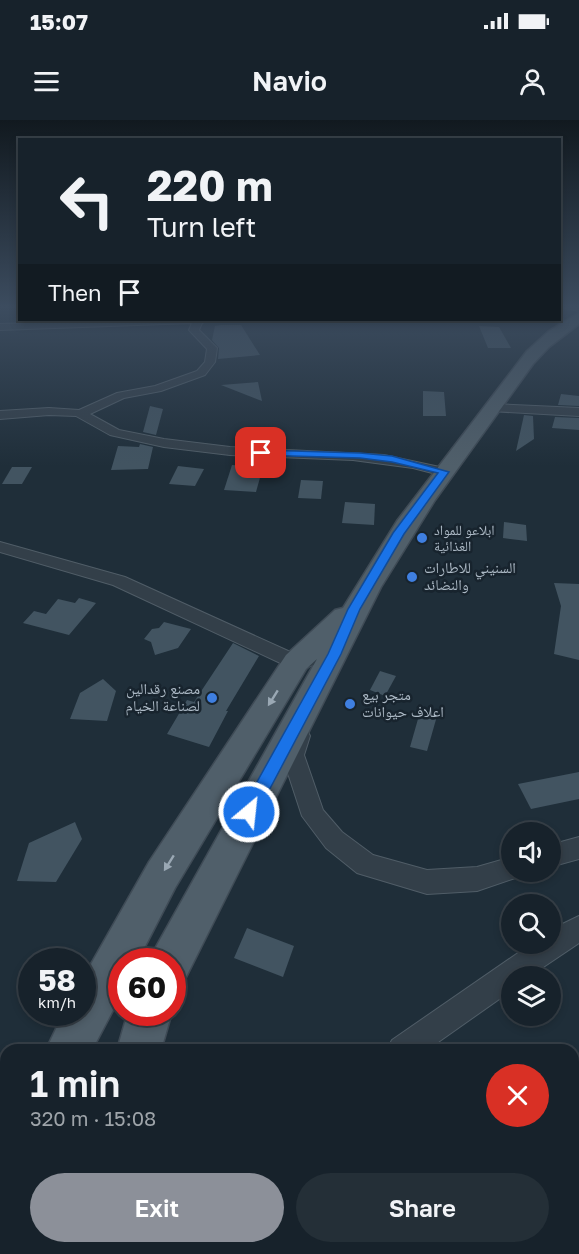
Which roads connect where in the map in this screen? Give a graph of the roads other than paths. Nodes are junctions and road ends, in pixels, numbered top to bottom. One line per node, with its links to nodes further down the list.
1 (210, 360): 5 (street)
2 (529, 360): 3 (main road)
3 (494, 408): 4 (street); 7 (main road)
4 (579, 412)
5 (81, 413): 6 (street); 7 (street)
6 (0, 415)
7 (444, 472): 9 (main road)
8 (0, 547): 9 (street)
9 (318, 662): 12 (street); 14 (main road); 16 (main road, one-way to 16)
10 (579, 848): 11 (street)
11 (561, 853)
12 (501, 871)
13 (579, 929): 18 (street)
14 (178, 948)
15 (146, 1026): 17 (main road)
16 (71, 1044)
17 (141, 1044)
18 (411, 1044)

